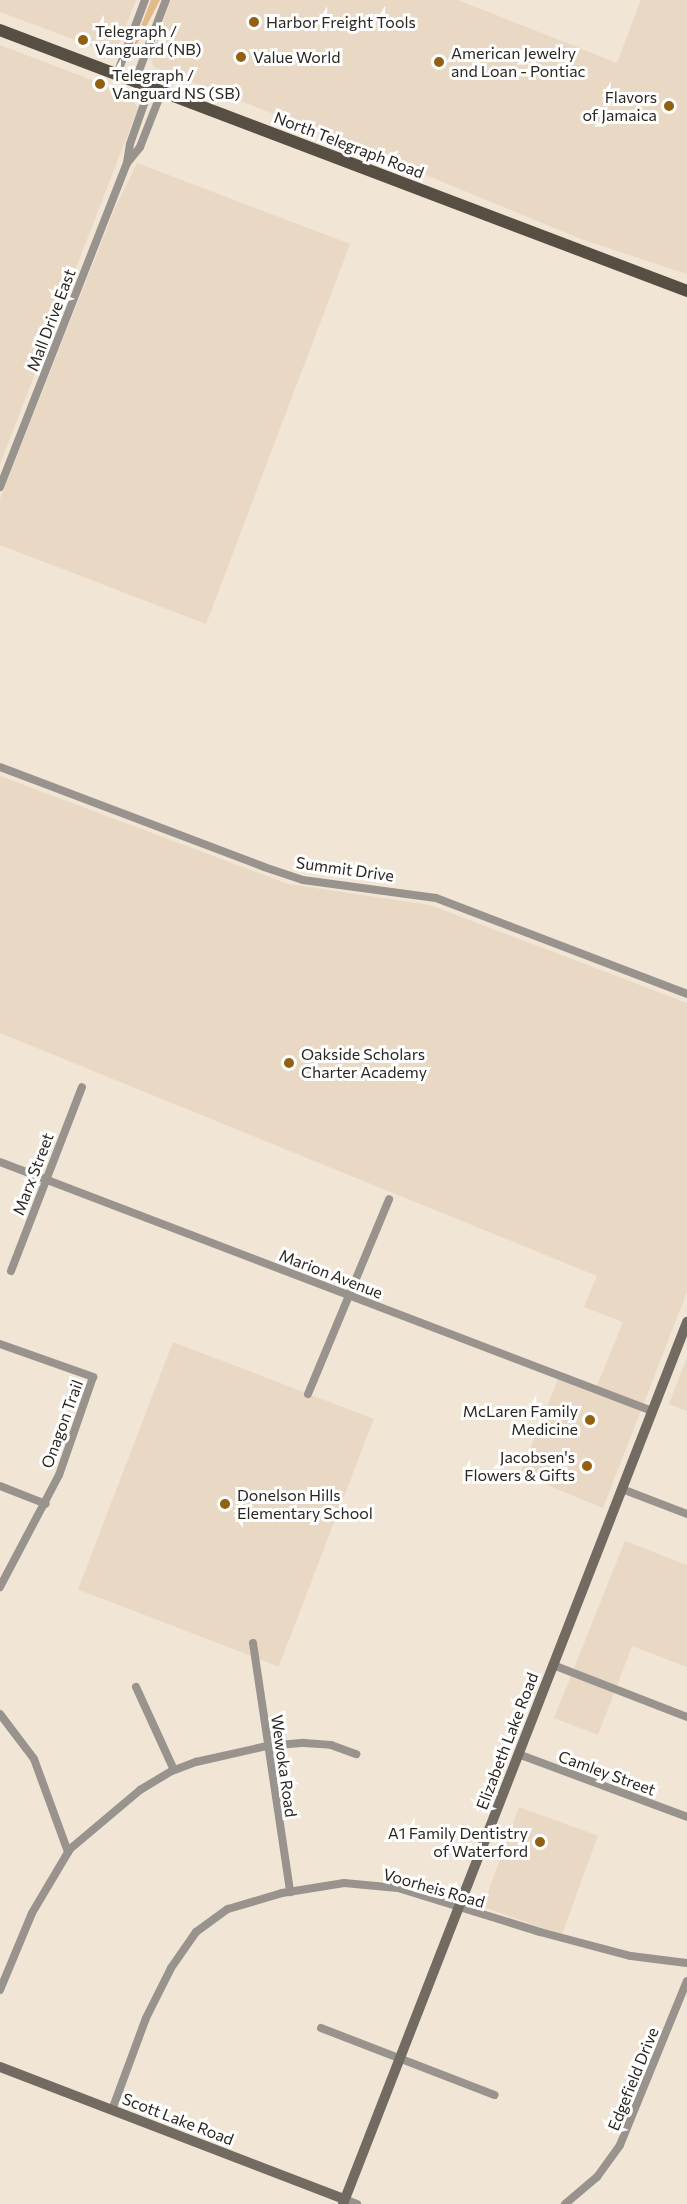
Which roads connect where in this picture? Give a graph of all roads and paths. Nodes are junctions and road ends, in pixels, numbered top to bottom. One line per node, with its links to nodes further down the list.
1 (145, 0): 4 (street)
2 (166, 0): 5 (street)
3 (0, 30): 4 (main road, North Telegraph Road)
4 (117, 74): 5 (main road, North Telegraph Road)
5 (135, 81): 6 (main road, North Telegraph Road)
6 (156, 89): 7 (street, Mall Drive East); 7 (street, Mall Drive East); 8 (main road, North Telegraph Road)
7 (127, 163): 9 (street, Mall Drive East)
8 (687, 291)
9 (0, 487)
10 (0, 767): 11 (street, Summit Drive)
11 (687, 994)
12 (82, 1087): 14 (street, Marx Street)
13 (0, 1162): 14 (street, Marion Avenue)
14 (45, 1179): 16 (street, Marx Street); 17 (street, Marion Avenue)
15 (389, 1199): 17 (street)
16 (11, 1271)
17 (349, 1296): 20 (street); 21 (street, Marion Avenue)
18 (687, 1322): 21 (main road, Elizabeth Lake Road)
19 (0, 1344): 24 (street, Onagon Trail)
20 (308, 1394)
21 (652, 1411): 23 (main road, Elizabeth Lake Road)
22 (0, 1486): 24 (street)
23 (622, 1489): 25 (street); 28 (main road, Elizabeth Lake Road)
24 (46, 1504): 26 (street)
25 (687, 1514)
26 (0, 1587)
27 (253, 1643): 32 (street, Wewoka Road)
28 (553, 1665): 31 (street); 34 (main road, Elizabeth Lake Road)
29 (136, 1687): 35 (street)
30 (0, 1714): 37 (street)
31 (687, 1717)
32 (267, 1746): 33 (street); 35 (street); 38 (street, Wewoka Road)
33 (356, 1754)
34 (518, 1754): 36 (street, Camley Street); 39 (main road, Elizabeth Lake Road)
35 (174, 1770): 37 (street)
36 (687, 1817)
37 (68, 1852): 42 (street)
38 (290, 1892): 39 (street, Voorheis Road); 47 (street, Voorheis Road)
39 (458, 1909): 40 (street, Voorheis Road); 44 (main road, Elizabeth Lake Road)
40 (687, 1963)
41 (687, 1981): 50 (street, Edgefield Drive)
42 (0, 1990)
43 (321, 2028): 44 (street)
44 (399, 2060): 46 (street); 48 (main road, Elizabeth Lake Road)
45 (0, 2067): 47 (main road, Scott Lake Road)
46 (495, 2095)
47 (112, 2110): 48 (main road, Scott Lake Road)
48 (344, 2202): 49 (street)
49 (357, 2204)
50 (565, 2204)

